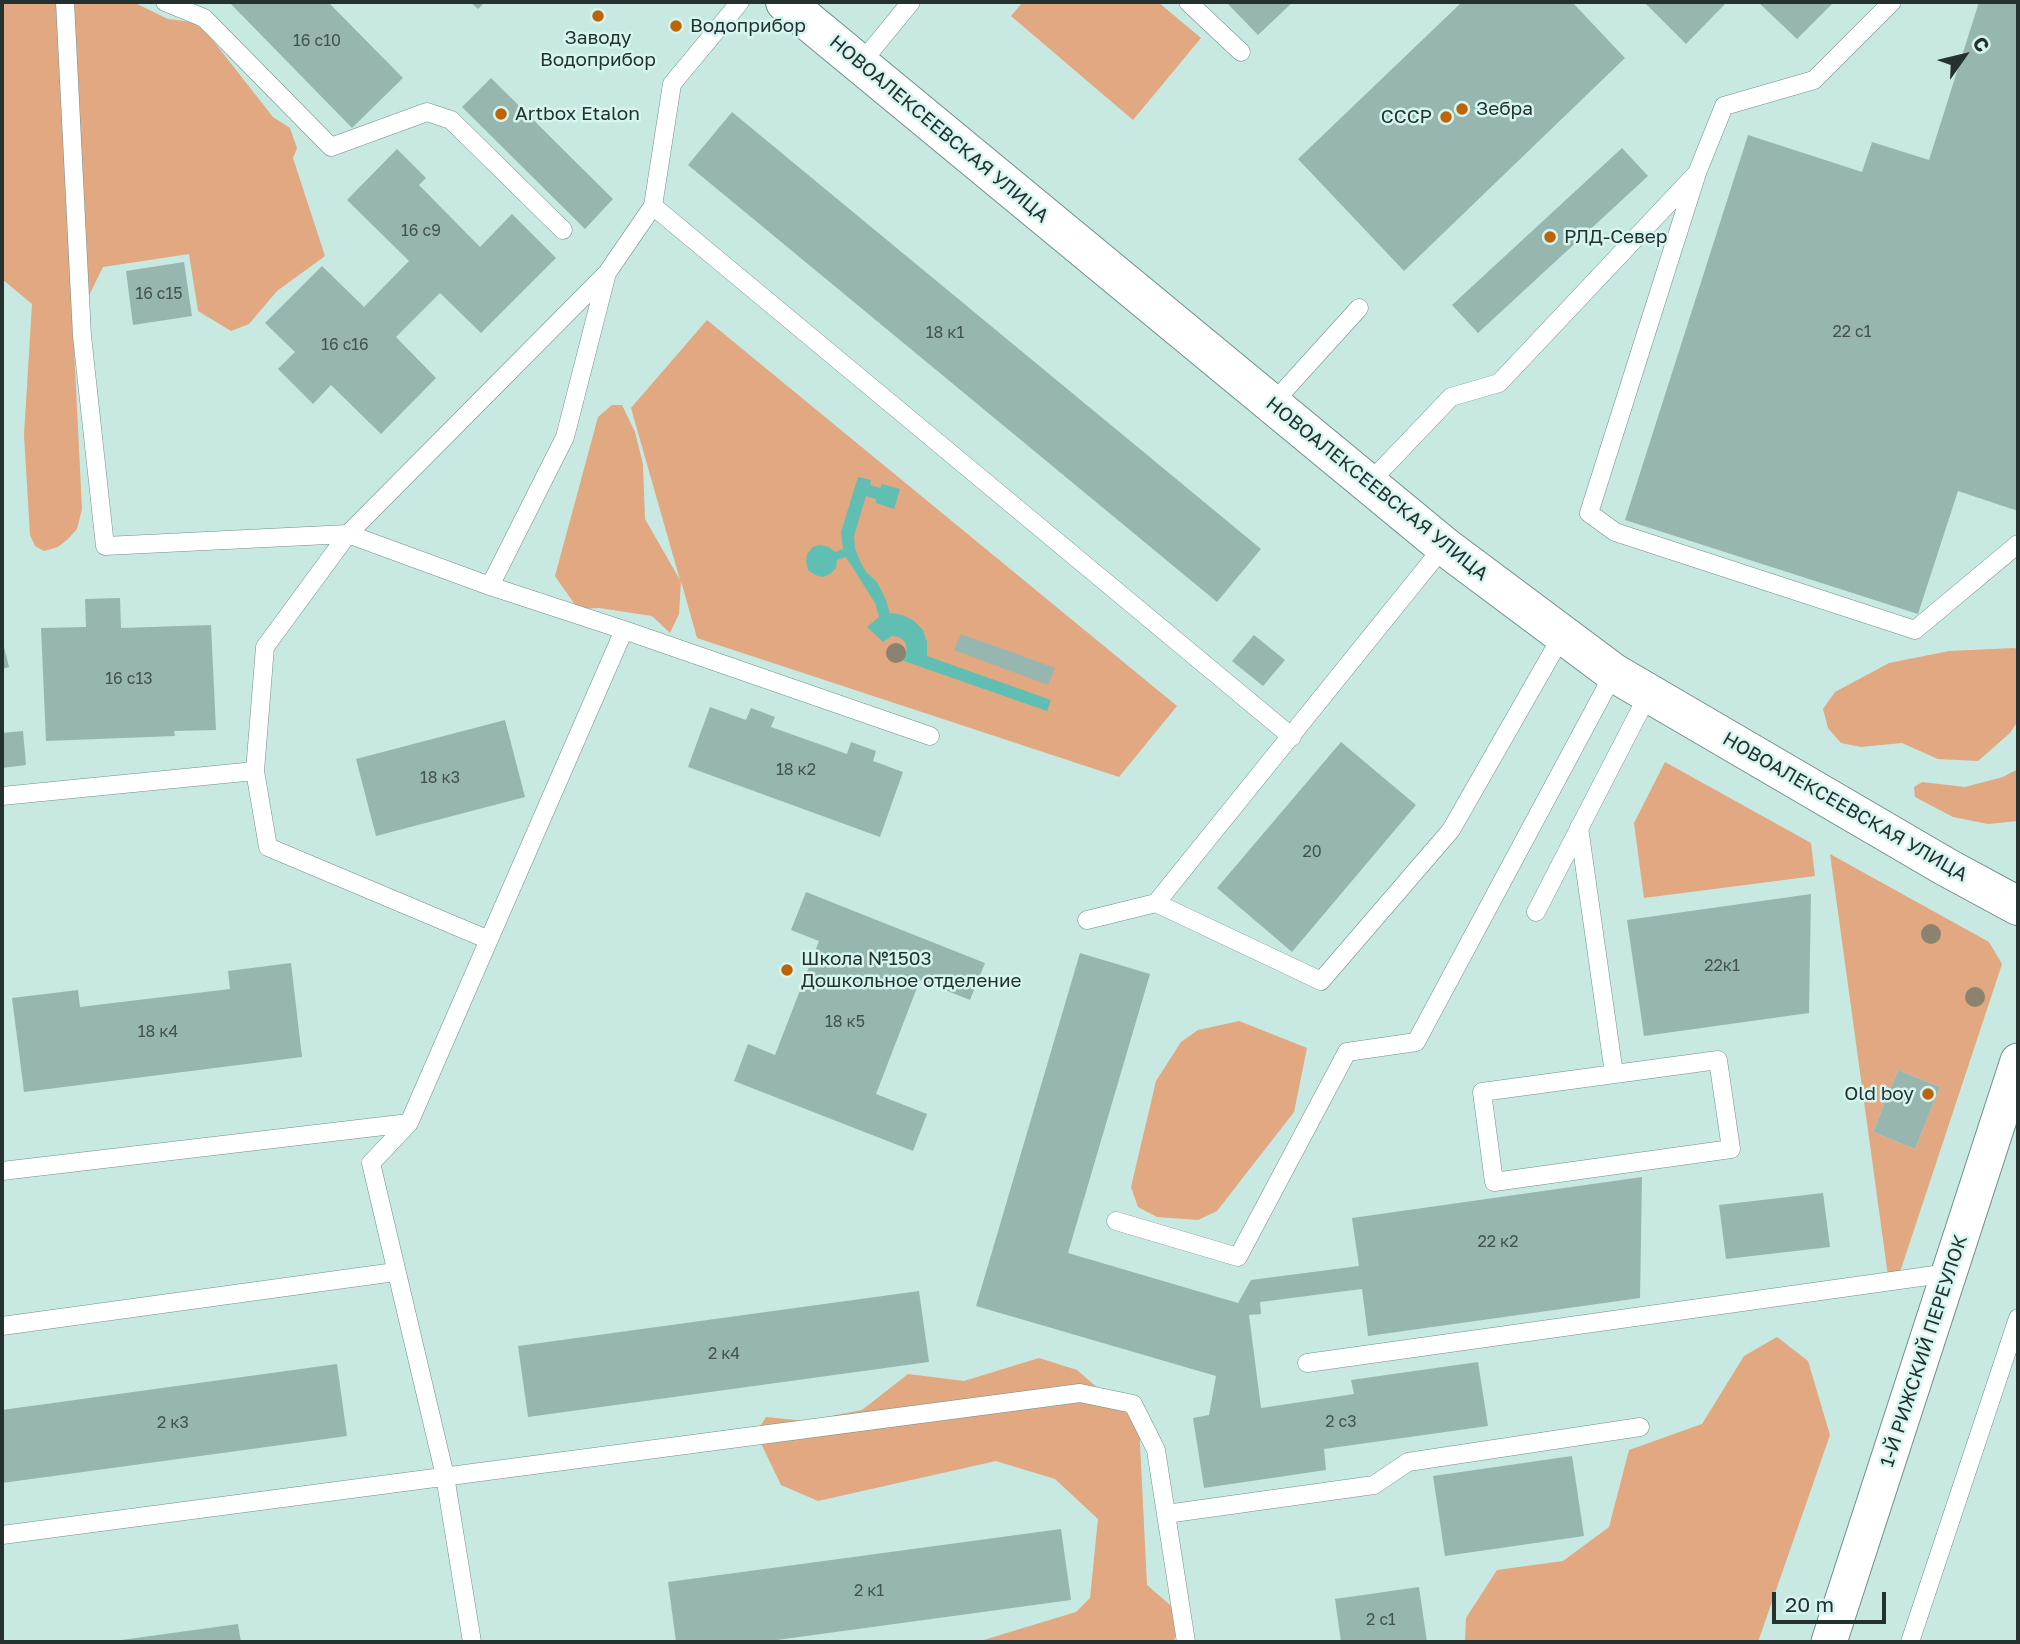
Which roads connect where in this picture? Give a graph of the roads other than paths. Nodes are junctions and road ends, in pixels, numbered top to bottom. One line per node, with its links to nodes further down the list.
1 (65, 2): 17 (lane)
2 (165, 2): 12 (lane)
3 (740, 2): 11 (lane)
4 (785, 2): 9 (street, НОВОАЛЕКСЕЕВСКАЯ УЛИЦА)
5 (911, 2): 9 (lane)
6 (1188, 2): 8 (lane)
7 (1892, 2): 10 (lane)
8 (1241, 52)
9 (861, 63): 15 (street, НОВОАЛЕКСЕЕВСКАЯ УЛИЦА)
10 (1697, 173): 16 (lane); 18 (lane)
11 (653, 206): 13 (lane); 26 (lane)
12 (563, 230)
13 (607, 273): 17 (lane); 20 (lane)
14 (1359, 308): 15 (lane)
15 (1272, 404): 16 (street, НОВОАЛЕКСЕЕВСКАЯ УЛИЦА)
16 (1368, 484): 19 (street, НОВОАЛЕКСЕЕВСКАЯ УЛИЦА)
17 (348, 534): 20 (lane); 27 (lane)
18 (2018, 544)
19 (1444, 546): 22 (street, НОВОАЛЕКСЕЕВСКАЯ УЛИЦА); 26 (lane)
20 (490, 586): 21 (lane)
21 (624, 630): 25 (lane); 36 (lane)
22 (1563, 634): 23 (street, НОВОАЛЕКСЕЕВСКАЯ УЛИЦА); 32 (lane)
23 (1615, 673): 24 (street, НОВОАЛЕКСЕЕВСКАЯ УЛИЦА); 41 (lane)
24 (1649, 693): 29 (lane); 30 (street, НОВОАЛЕКСЕЕВСКАЯ УЛИЦА)
25 (930, 736)
26 (1292, 737): 32 (lane)
27 (255, 771): 28 (lane); 36 (lane)
28 (2, 796)
29 (1579, 827): 34 (lane); 38 (lane)
30 (1946, 867): 31 (street); 33 (street, НОВОАЛЕКСЕЕВСКАЯ УЛИЦА)
31 (2018, 874)
32 (1156, 903): 35 (lane)
33 (2018, 906)
34 (1536, 912)
35 (1087, 920)
36 (489, 940): 39 (lane)
37 (2018, 1061): 43 (street, 1-Й РИЖСКИЙ ПЕРЕУЛОК)
38 (1614, 1074): 38 (lane)
39 (409, 1122): 40 (lane); 42 (lane)
40 (2, 1171)
41 (1116, 1221)
42 (395, 1272): 45 (lane); 48 (lane)
43 (1949, 1273): 46 (lane); 53 (street, 1-Й РИЖСКИЙ ПЕРЕУЛОК)
44 (2018, 1318): 54 (lane)
45 (2, 1326)
46 (1307, 1363)
47 (1640, 1427): 49 (lane)
48 (445, 1476): 49 (lane); 50 (lane); 51 (lane)
49 (1166, 1514): 52 (lane)
50 (2, 1535)
51 (472, 1642)
52 (1186, 1642)
53 (1829, 1642)
54 (1910, 1642)

